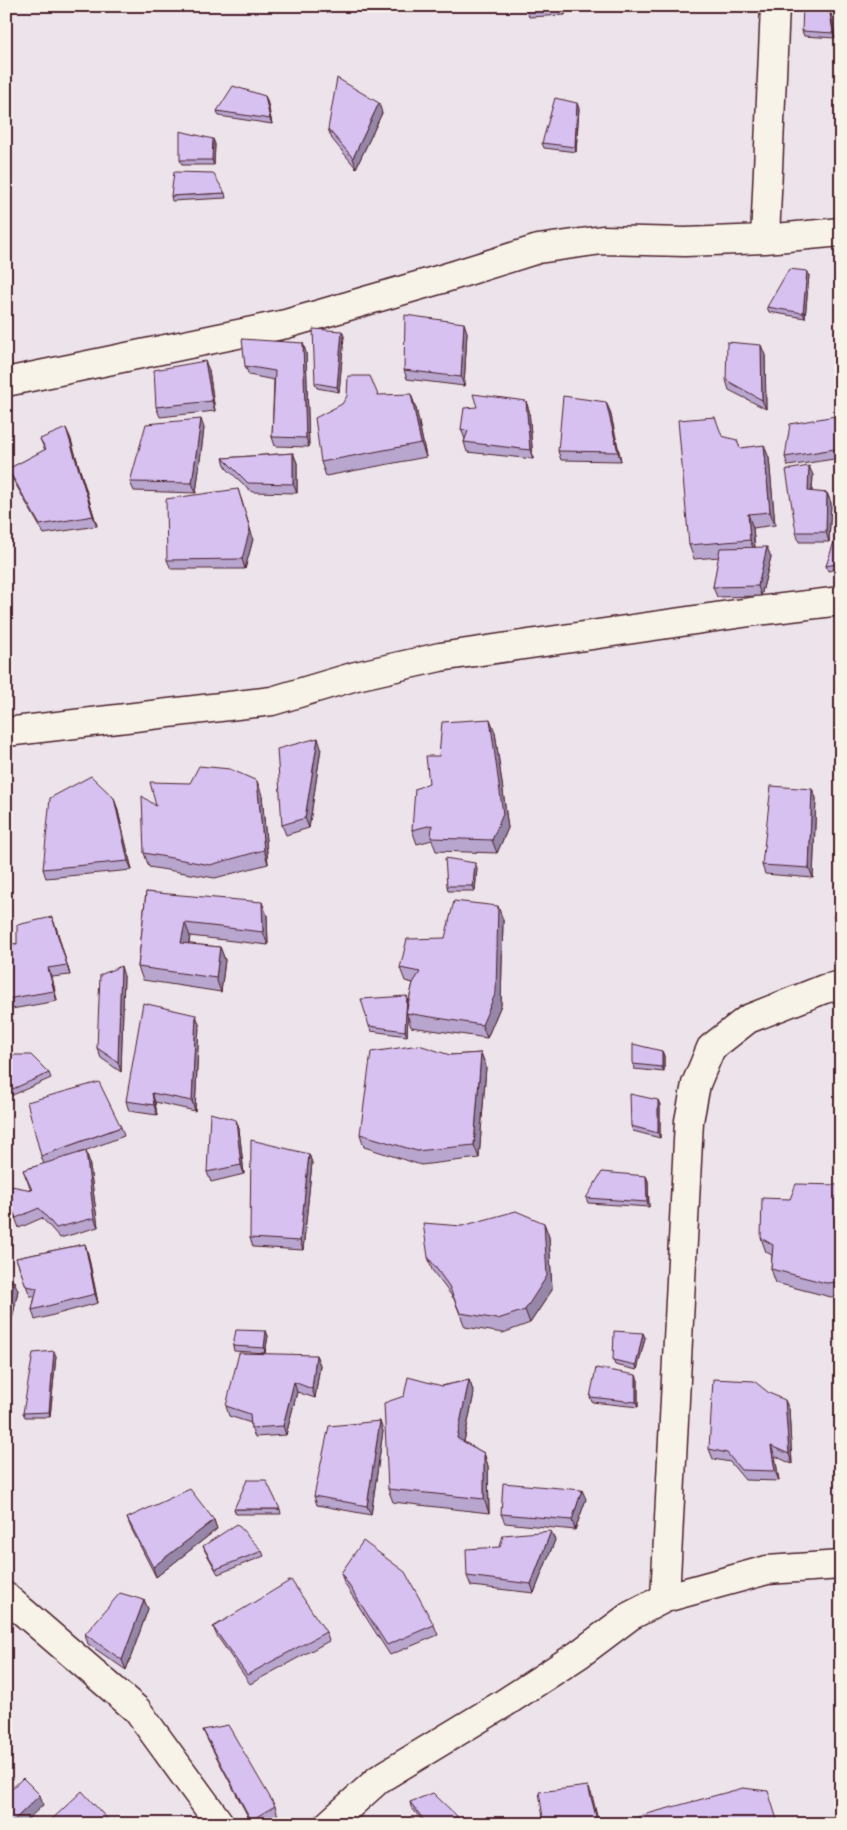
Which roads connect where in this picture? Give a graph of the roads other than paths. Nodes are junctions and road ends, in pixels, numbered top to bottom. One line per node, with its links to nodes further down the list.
1 (775, 6): 3 (street)
2 (841, 232): 3 (street)
3 (765, 239): 4 (street)
4 (6, 382)
5 (841, 601): 6 (street)
6 (6, 732)
7 (841, 984): 10 (street)
8 (841, 1566): 10 (street)
9 (6, 1597): 11 (street)
10 (664, 1598): 12 (street)
11 (220, 1824)
12 (329, 1824)

